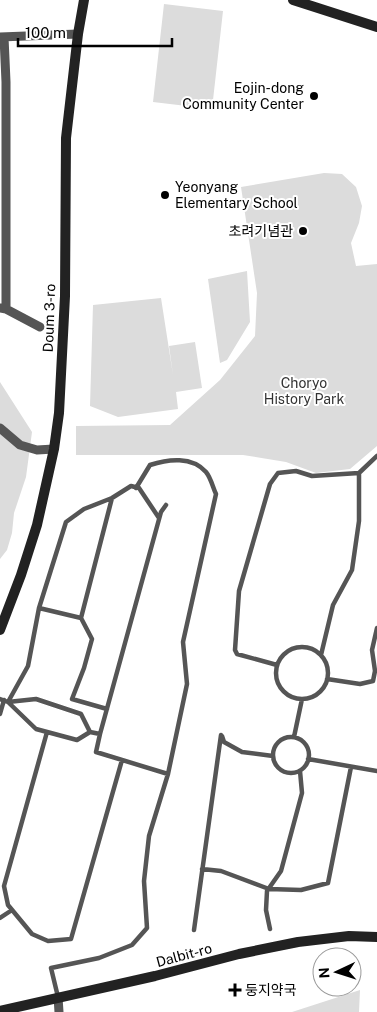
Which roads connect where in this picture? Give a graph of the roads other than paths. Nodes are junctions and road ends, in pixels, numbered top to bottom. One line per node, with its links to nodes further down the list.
1 (84, 0): 4 (street, Doum 3-ro)
2 (293, 0): 3 (street)
3 (377, 27)
4 (78, 34): 5 (street); 10 (street, Doum 3-ro)
5 (2, 37): 6 (street)
6 (3, 82): 7 (street)
7 (3, 309): 8 (street)
8 (40, 327)
9 (0, 428): 10 (street)
10 (54, 448): 20 (street, Doum 3-ro)
11 (377, 456): 12 (lane)
12 (359, 473): 21 (lane); 22 (lane)
13 (136, 488): 14 (lane); 16 (lane); 38 (lane)
14 (112, 498): 17 (lane); 18 (lane)
15 (166, 506): 16 (lane)
16 (159, 518): 26 (lane)
17 (39, 608): 18 (lane); 25 (lane)
18 (81, 618): 26 (lane)
19 (377, 628): 23 (lane)
20 (0, 630)
21 (321, 655): 22 (lane); 23 (lane)
22 (277, 665): 24 (lane)
23 (327, 679): 24 (lane)
24 (302, 699): 31 (lane)
25 (4, 700): 27 (lane); 28 (lane); 29 (lane)
26 (106, 709): 30 (lane)
27 (0, 714)
28 (48, 732): 29 (lane); 41 (lane)
29 (90, 732): 30 (lane)
30 (100, 734): 34 (lane)
31 (294, 737): 32 (lane); 33 (lane)
32 (273, 756): 36 (lane); 39 (lane)
33 (308, 759): 35 (lane); 36 (lane)
34 (122, 760): 38 (lane); 41 (lane)
35 (351, 767): 37 (lane); 40 (lane)
36 (300, 771): 40 (lane)
37 (377, 771)
38 (168, 774): 46 (lane)
39 (202, 869): 40 (lane); 44 (lane)
40 (269, 888): 43 (lane)
41 (12, 910): 42 (lane)
42 (0, 918)
43 (270, 929)
44 (194, 930)
45 (377, 937): 46 (street, Dalbit-ro)
46 (58, 997): 47 (street, Dalbit-ro); 48 (street)
47 (0, 1011)
48 (59, 1012)

